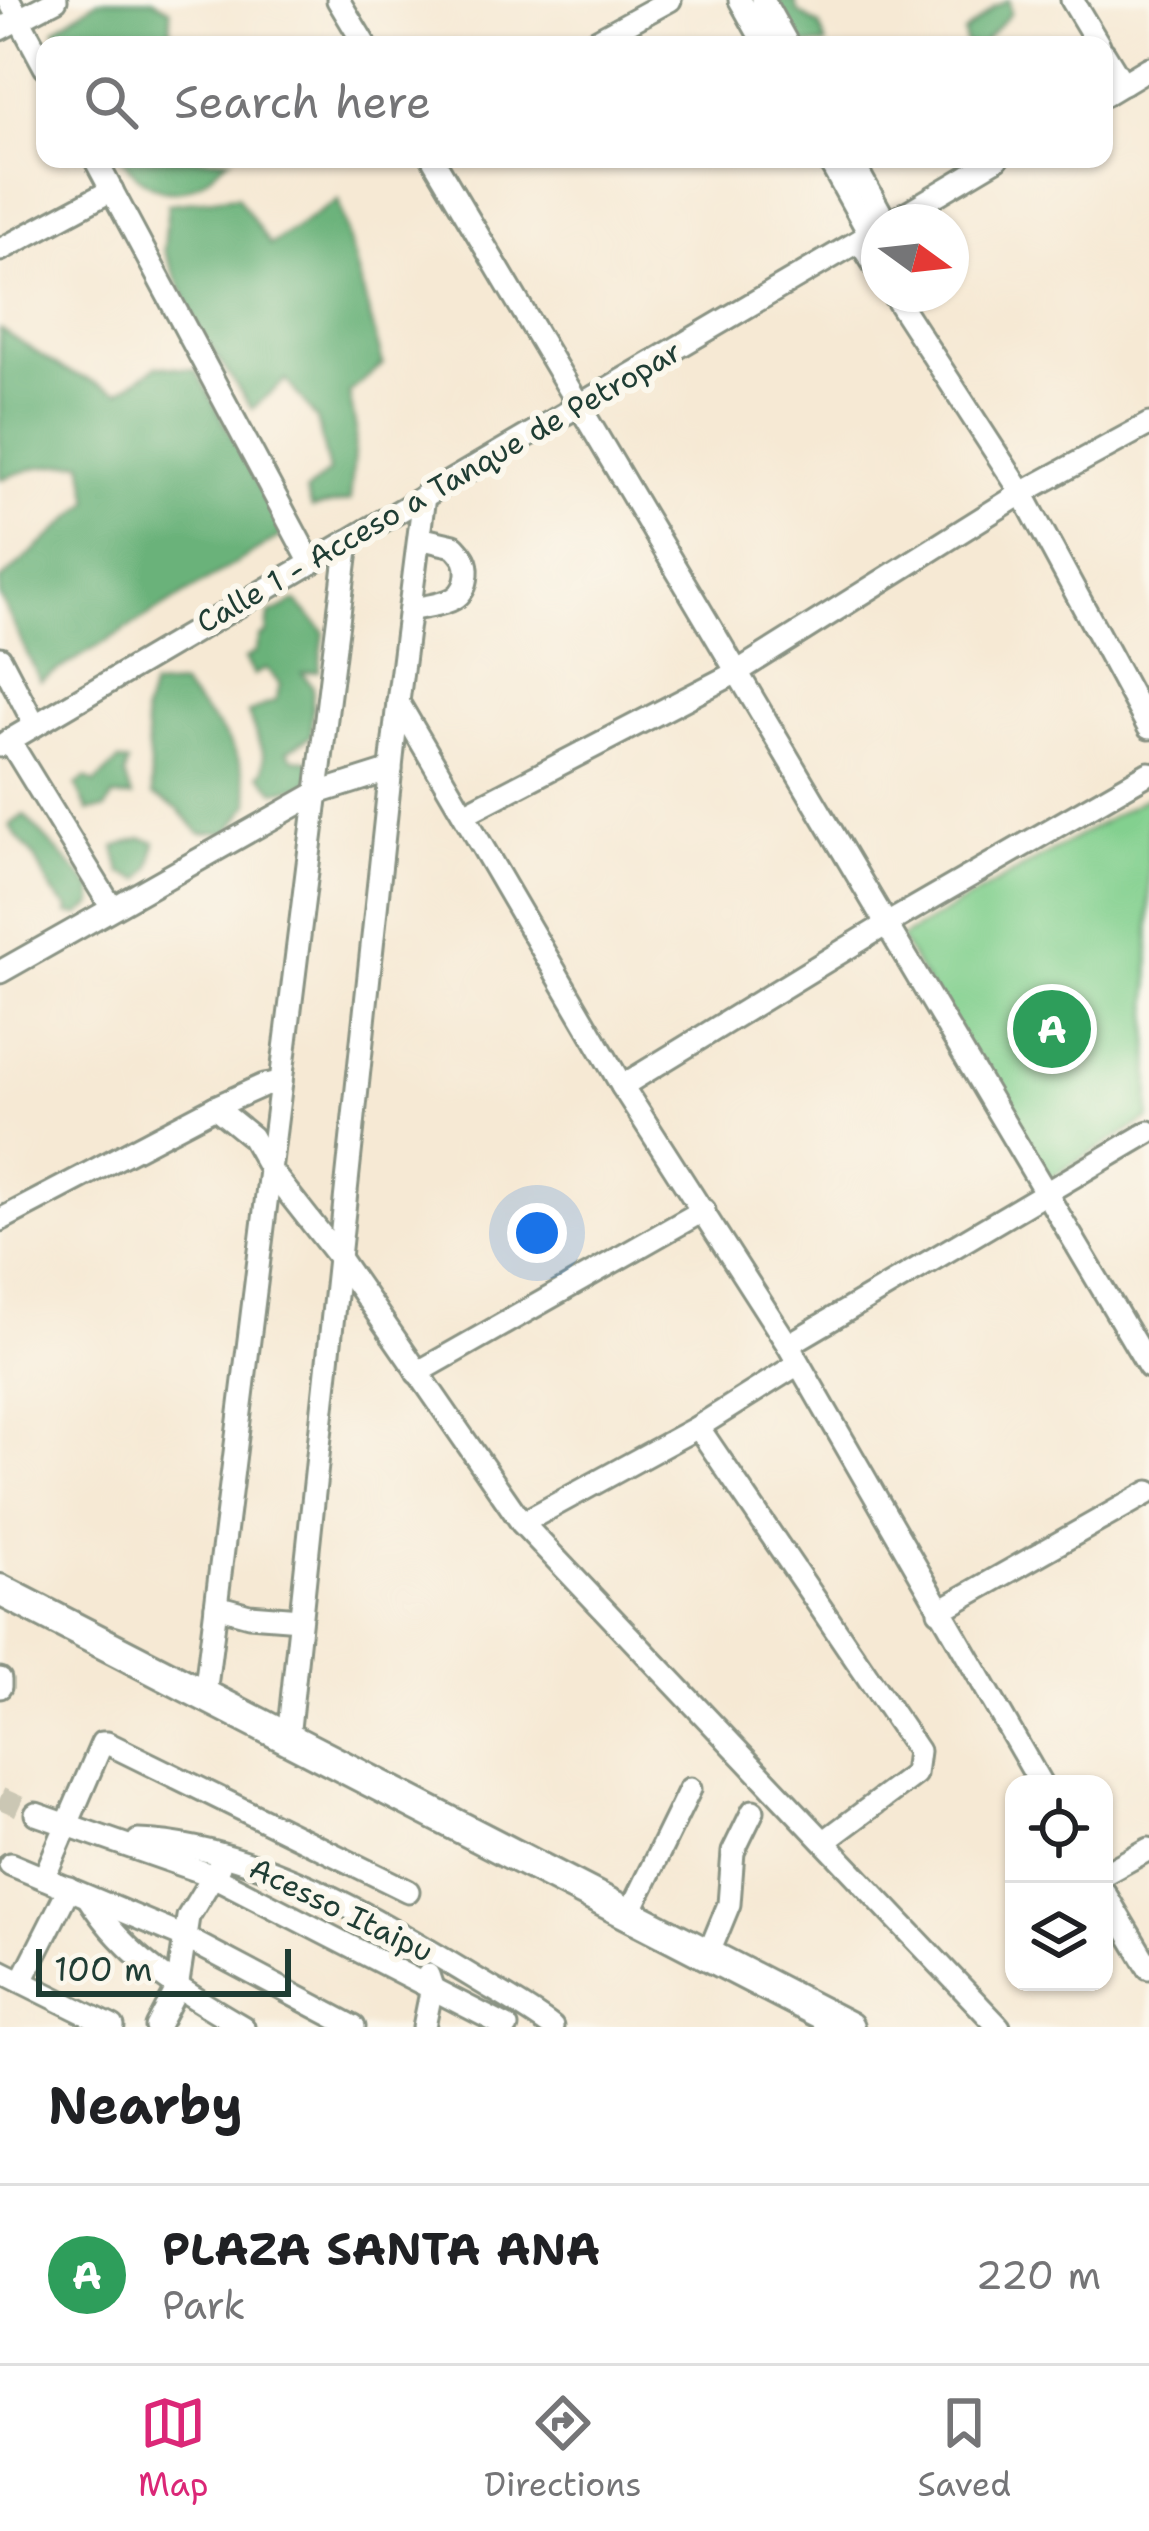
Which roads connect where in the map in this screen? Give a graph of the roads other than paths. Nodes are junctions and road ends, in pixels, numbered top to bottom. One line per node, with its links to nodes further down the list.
1 (56, 0): 7 (street)
2 (338, 0): 8 (street)
3 (670, 0): 9 (street)
4 (740, 0): 10 (street)
5 (763, 0): 11 (street)
6 (1072, 0): 12 (street)
7 (9, 16): 13 (street)
8 (360, 36)
9 (604, 36)
10 (760, 36)
11 (783, 36)
12 (1094, 36)
13 (36, 54)
14 (1149, 70): 15 (street)
15 (1113, 90)
16 (100, 168): 21 (street)
17 (438, 168): 28 (street)
18 (834, 168): 24 (street)
19 (854, 168): 22 (street)
20 (982, 168): 23 (street, Calle 1 - Acceso a Tanque de Petropar)
21 (112, 190): 26 (street); 34 (street)
22 (867, 204)
23 (921, 204)
24 (861, 207)
25 (861, 239): 28 (street, Calle 1 - Acceso a Tanque de Petropar)
26 (0, 250)
27 (905, 312): 30 (street)
28 (579, 405): 31 (street, Calle 1 - Acceso a Tanque de Petropar); 37 (street)
29 (1149, 424): 30 (street)
30 (1022, 493): 37 (street); 40 (street)
31 (424, 496): 32 (street); 33 (street, Calle 1 - Acceso a Tanque de Petropar)
32 (419, 538): 35 (street); 35 (street)
33 (347, 542): 34 (street, Calle 1 - Acceso a Tanque de Petropar); 44 (street)
34 (311, 563): 39 (street, Calle 1 - Acceso a Tanque de Petropar)
35 (410, 610): 38 (street)
36 (0, 658): 39 (street)
37 (736, 672): 45 (street); 47 (street)
38 (398, 702): 42 (street); 45 (street)
39 (35, 724): 41 (street, Calle 1 - Acceso a Tanque de Petropar)
40 (1149, 728)
41 (5, 743): 46 (street)
42 (391, 770): 44 (street); 57 (street)
43 (1149, 773): 47 (street)
44 (315, 794): 46 (street); 49 (street)
45 (466, 813): 50 (street)
46 (112, 908): 48 (street)
47 (885, 925): 50 (street); 54 (street)
48 (0, 972)
49 (281, 1082): 51 (street); 53 (street)
50 (622, 1086): 55 (street)
51 (215, 1107): 53 (street); 56 (street)
52 (1149, 1132): 54 (street)
53 (271, 1171): 57 (street); 65 (street)
54 (1043, 1193): 58 (street); 59 (street)
55 (704, 1210): 58 (street); 60 (street)
56 (0, 1220)
57 (338, 1255): 60 (street); 67 (street)
58 (793, 1355): 61 (street); 66 (street)
59 (1149, 1366)
60 (417, 1373): 63 (street)
61 (698, 1426): 63 (street); 75 (street)
62 (1149, 1492): 66 (street)
63 (522, 1523): 75 (street)
64 (0, 1590): 68 (highway)
65 (216, 1606): 67 (street); 68 (street)
66 (939, 1611): 70 (street)
67 (300, 1619): 69 (street)
68 (205, 1695): 69 (highway)
69 (288, 1738): 86 (highway)
70 (1036, 1775)
71 (689, 1789): 86 (street)
72 (753, 1811): 89 (street)
73 (36, 1814): 74 (street)
74 (68, 1826): 76 (street); 82 (street); 83 (street)
75 (825, 1841): 103 (street)
76 (114, 1842): 78 (street, Acesso Itaipu); 81 (street)
77 (1149, 1849): 80 (street)
78 (227, 1857): 81 (street); 88 (street, Acesso Itaipu)
79 (10, 1864): 82 (street)
80 (1113, 1869)
81 (211, 1875): 87 (street); 93 (street)
82 (44, 1877): 84 (street)
83 (408, 1892)
84 (78, 1893): 87 (street); 92 (street); 94 (street)
85 (1113, 1907): 90 (street)
86 (628, 1914): 89 (highway)
87 (184, 1937): 94 (street); 98 (street)
88 (419, 1945): 93 (street); 101 (street, Acesso Itaipu)
89 (708, 1955): 102 (highway)
90 (1149, 1968)
91 (0, 1971): 92 (street)
92 (22, 1981): 95 (street)
93 (432, 1987): 99 (street); 100 (street)
94 (177, 1989): 96 (street); 97 (street)
95 (113, 2027)
96 (157, 2027)
97 (243, 2027)
98 (354, 2027)
99 (424, 2027)
100 (507, 2027)
101 (552, 2027)
102 (848, 2027)
103 (999, 2027)

